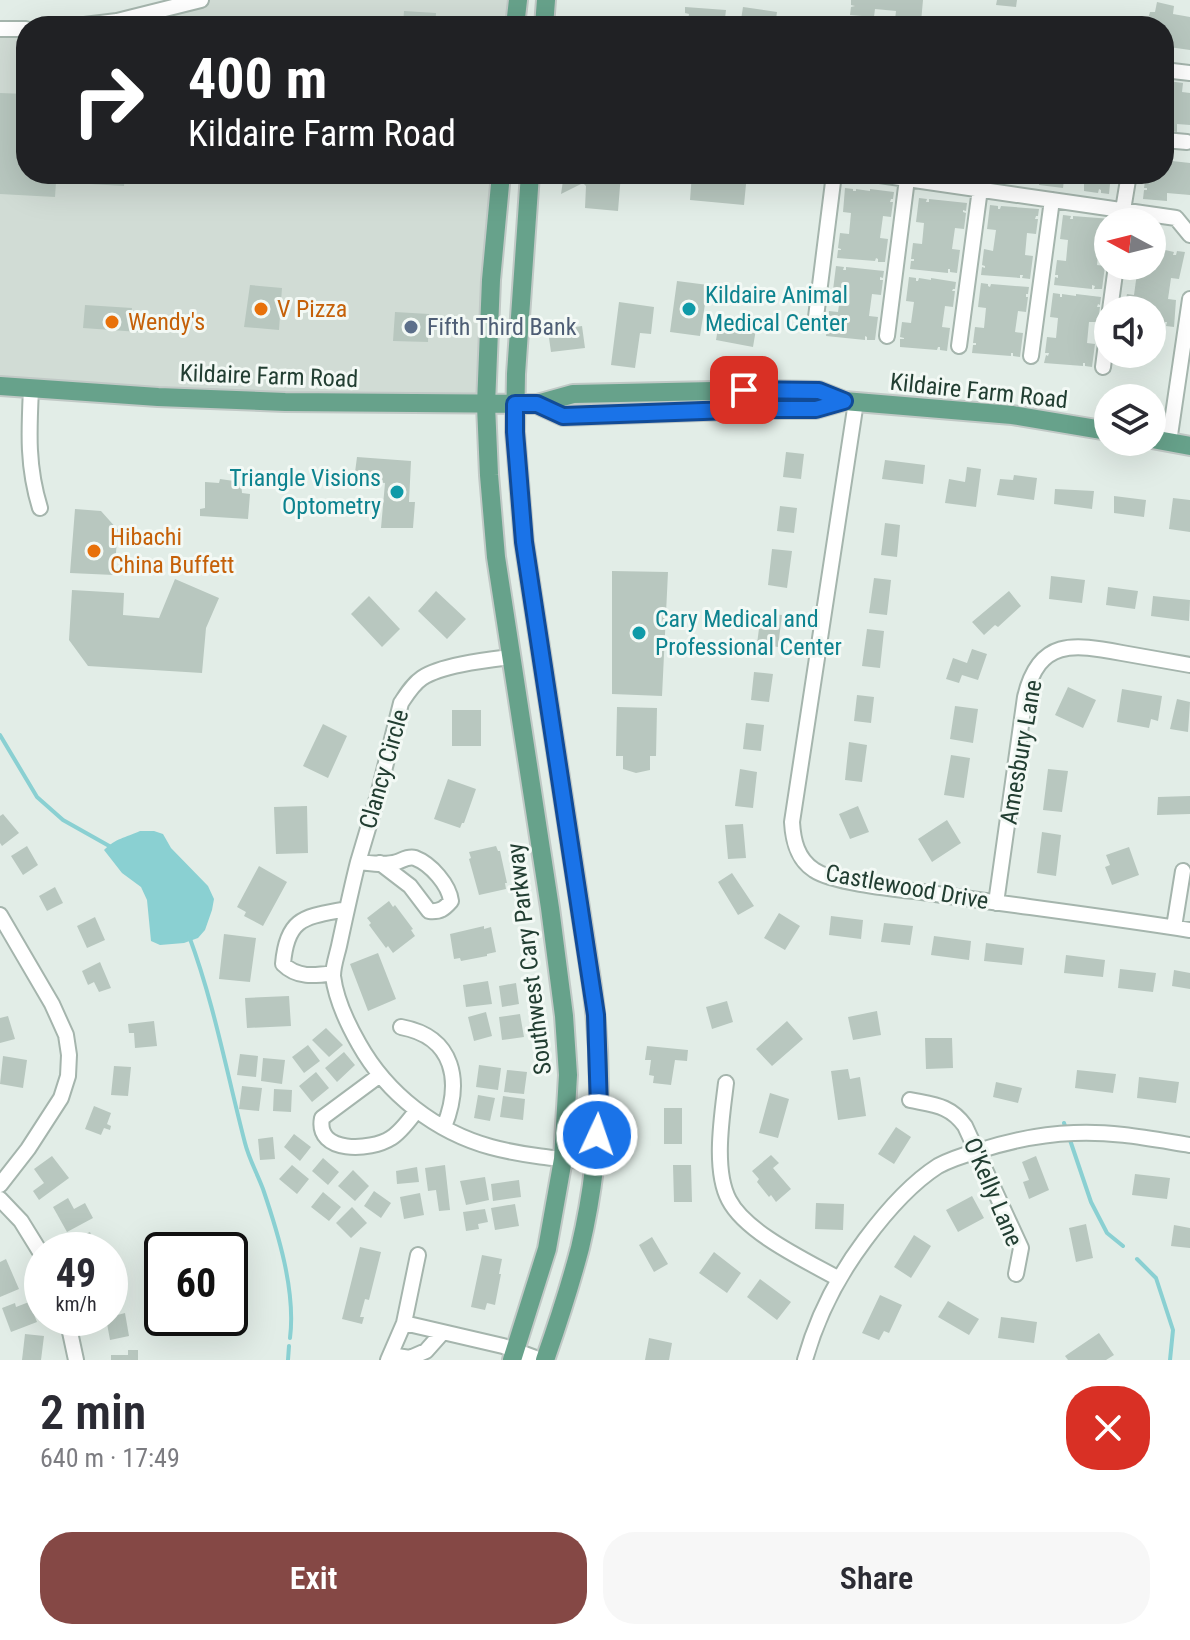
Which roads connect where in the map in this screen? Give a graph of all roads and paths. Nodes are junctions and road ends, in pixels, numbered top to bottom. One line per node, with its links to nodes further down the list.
1 (201, 0): 2 (street)
2 (137, 16)
3 (1174, 141): 4 (street)
4 (1187, 142)
5 (500, 184): 26 (main road, Southwest Cary Parkway)
6 (529, 184): 25 (main road)
7 (833, 184): 18 (street)
8 (906, 184): 19 (street)
9 (944, 184): 11 (street)
10 (1127, 184): 13 (street)
11 (980, 189): 12 (street); 20 (street)
12 (1052, 200): 14 (street); 21 (street)
13 (1123, 208)
14 (1094, 210)
15 (1166, 218): 16 (street)
16 (1190, 235)
17 (1190, 299): 27 (street)
18 (815, 325)
19 (887, 336)
20 (959, 346)
21 (1031, 356)
22 (0, 386): 23 (main road, Kildaire Farm Road)
23 (31, 389): 26 (main road, Kildaire Farm Road); 31 (street)
24 (850, 401): 25 (main road, Kildaire Farm Road); 28 (main road, Kildaire Farm Road); 37 (street, Castlewood Drive)
25 (515, 404): 26 (main road, Kildaire Farm Road); 52 (main road)
26 (486, 405): 32 (main road, Southwest Cary Parkway)
27 (1166, 412)
28 (1094, 429)
29 (1166, 441): 30 (main road)
30 (1190, 446)
31 (40, 508)
32 (511, 657): 34 (street, Clancy Circle); 51 (main road, Southwest Cary Parkway)
33 (1190, 665): 37 (street, Amesbury Lane)
34 (358, 862): 35 (street, Clancy Circle); 38 (street, Clancy Circle)
35 (380, 863): 35 (street, Clancy Circle)
36 (1183, 871): 40 (street)
37 (996, 903): 40 (street, Castlewood Drive)
38 (347, 909): 42 (street, Clancy Circle); 42 (street)
39 (0, 915): 53 (street)
40 (1174, 927): 41 (street, Castlewood Drive)
41 (1190, 930)
42 (333, 973): 44 (street, Clancy Circle)
43 (401, 1027): 48 (street)
44 (380, 1075): 47 (street, Clancy Circle); 47 (street)
45 (726, 1083): 58 (street)
46 (910, 1100): 50 (street, O'Kelly Lane)
47 (417, 1110): 48 (street, Clancy Circle)
48 (444, 1127): 51 (street, Clancy Circle)
49 (1190, 1145): 50 (street)
50 (977, 1151): 57 (street, O'Kelly Lane); 58 (street)
51 (563, 1159): 52 (street, Clancy Circle); 62 (main road, Southwest Cary Parkway)
52 (595, 1162): 65 (main road)
53 (0, 1185)
54 (0, 1199): 55 (street)
55 (28, 1232)
56 (418, 1255): 59 (street)
57 (1016, 1274)
58 (839, 1279): 66 (street)
59 (404, 1323): 60 (street); 63 (street)
60 (442, 1333): 62 (street); 63 (street)
61 (71, 1336): 64 (street)
62 (514, 1356): 65 (street)
63 (389, 1358)
64 (76, 1360)
65 (543, 1360)
66 (805, 1360)

